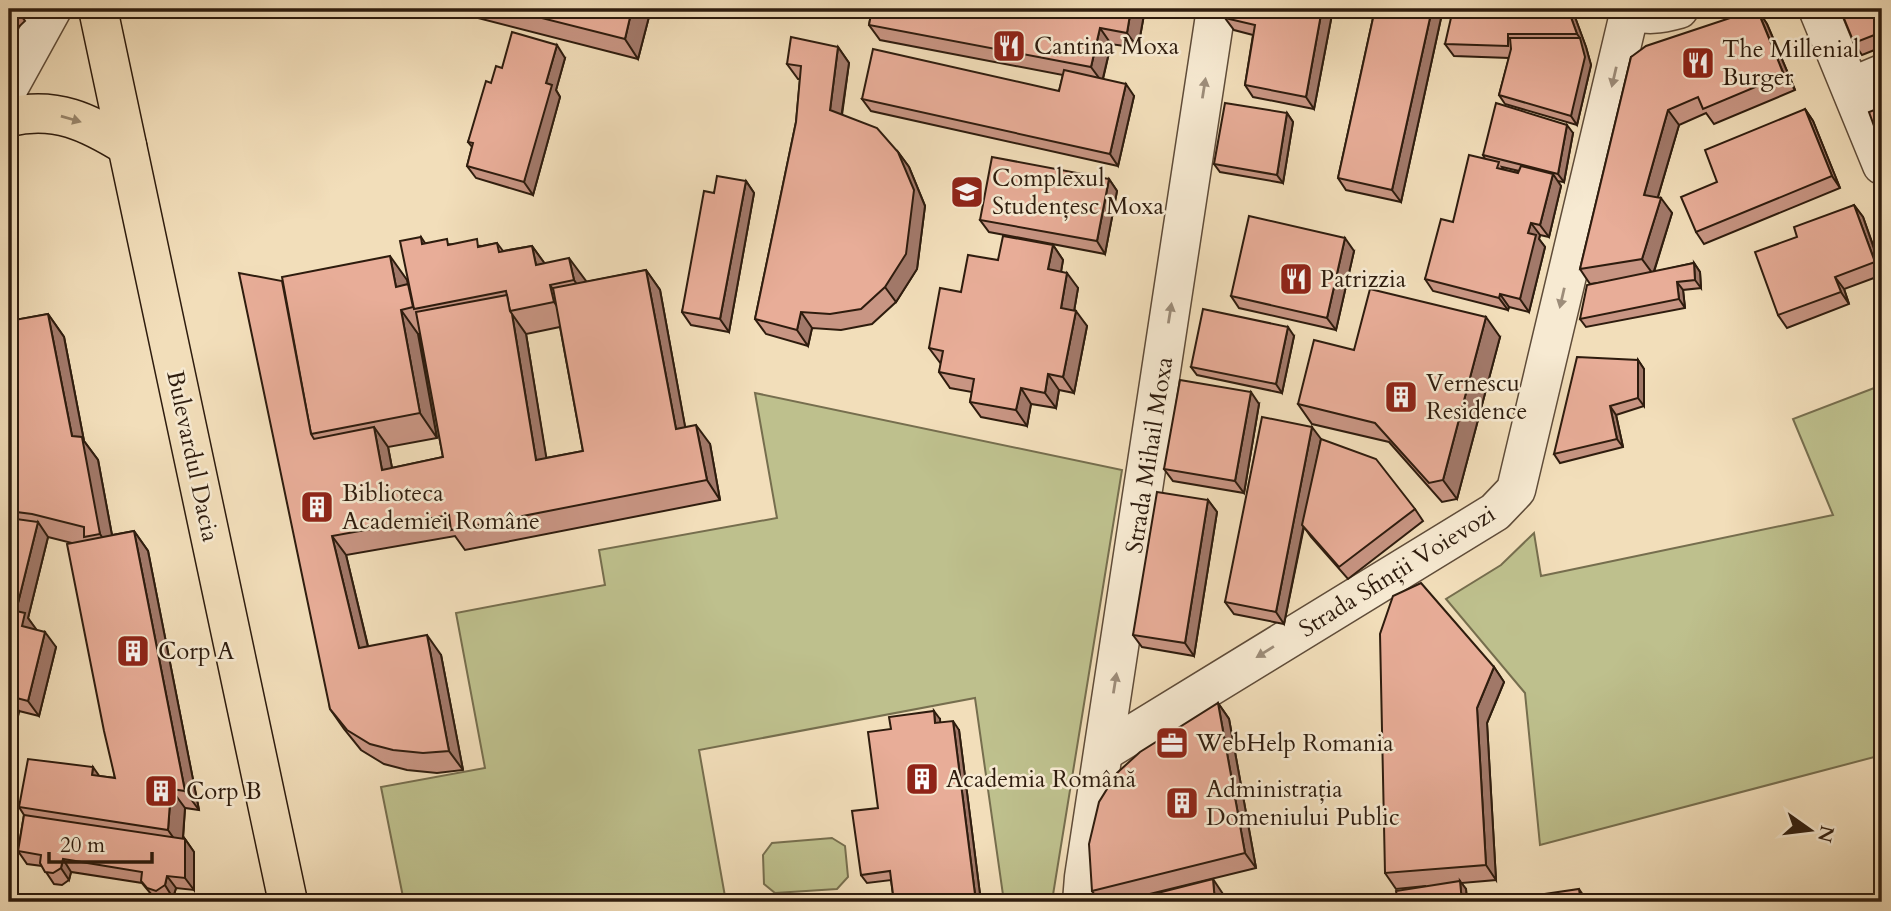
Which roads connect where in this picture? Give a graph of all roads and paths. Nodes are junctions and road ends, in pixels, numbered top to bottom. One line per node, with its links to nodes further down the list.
1 (52, 9): 8 (street)
2 (98, 9): 10 (main road, Bulevardul Dacia)
3 (1216, 9): 12 (street, Strada Mihail Moxa, one-way to 3)
4 (1679, 9): 6 (street)
5 (1818, 9): 7 (street)
6 (1628, 10): 12 (street, Strada Sfinții Voievozi, one-way to 12)
7 (1867, 80): 11 (street)
8 (9, 87)
9 (9, 117): 10 (main road, one-way to 10)
10 (127, 146): 13 (main road, Bulevardul Dacia)
11 (1882, 165)
12 (1105, 751): 14 (street, Strada Mihail Moxa)
13 (288, 902)
14 (1083, 902)

